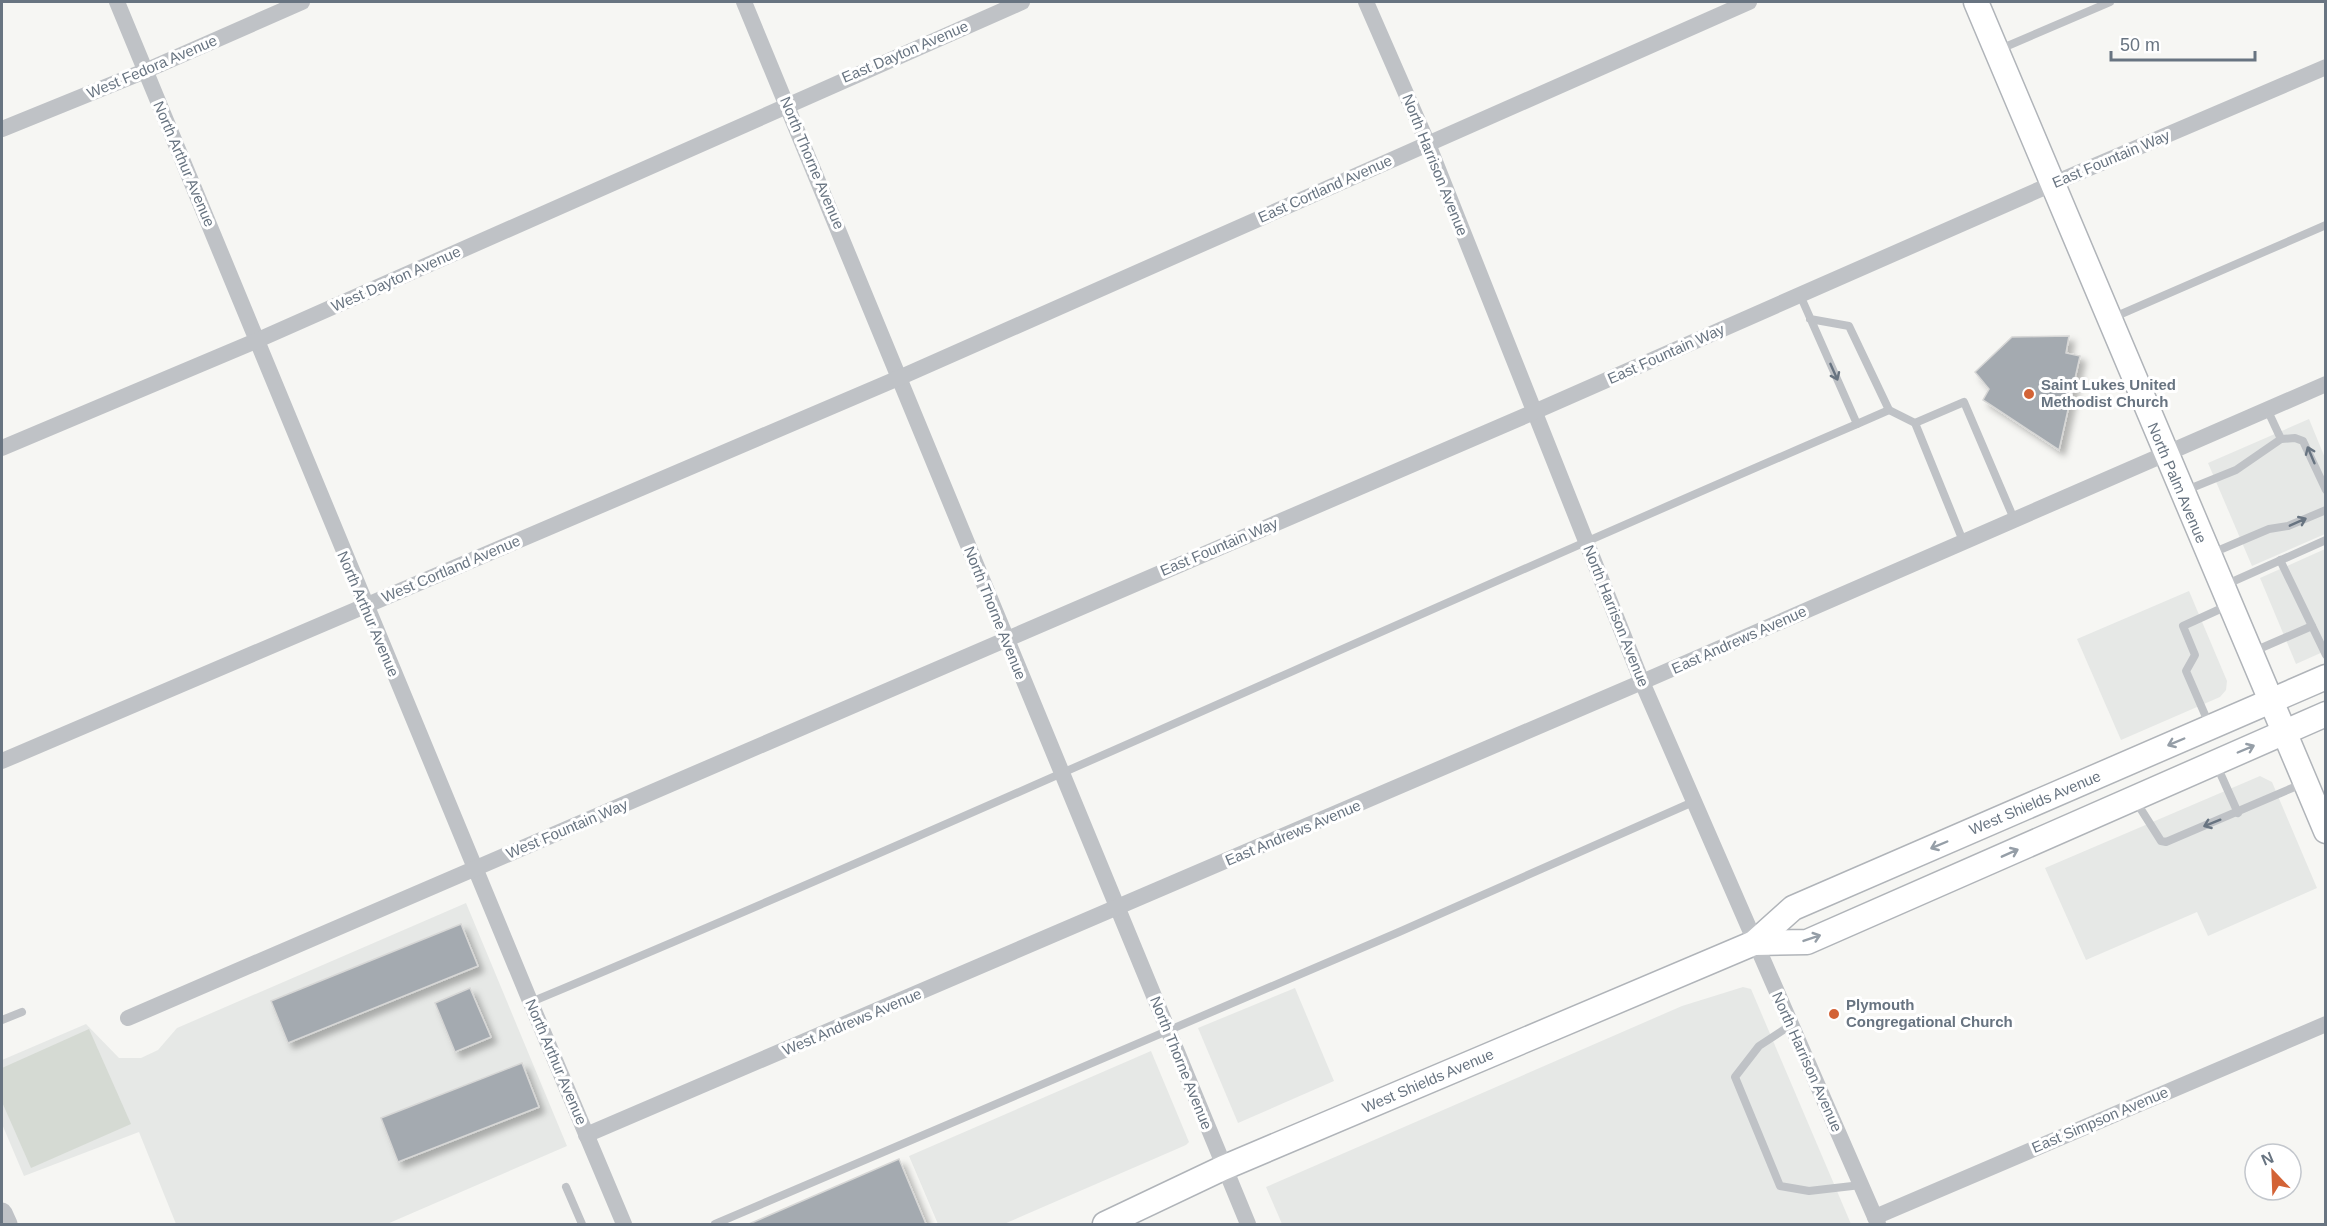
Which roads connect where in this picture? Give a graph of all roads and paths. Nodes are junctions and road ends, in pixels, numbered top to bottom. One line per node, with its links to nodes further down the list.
1 (117, 2): 11 (street, North Arthur Avenue)
2 (303, 2): 11 (street, West Fedora Avenue)
3 (744, 2): 12 (street, North Thorne Avenue)
4 (1022, 2): 12 (street, East Dayton Avenue)
5 (1366, 2): 14 (street, North Harrison Avenue)
6 (1749, 2): 14 (street, East Cortland Avenue)
7 (1976, 2): 9 (main road, North Palm Avenue)
8 (2110, 2): 9 (lane)
9 (1996, 51): 15 (main road, North Palm Avenue)
10 (2325, 67): 15 (street, East Fountain Way)
11 (146, 71): 13 (street, West Fedora Avenue); 20 (street, North Arthur Avenue)
12 (787, 103): 20 (street, West Dayton Avenue); 21 (street, North Thorne Avenue)
13 (2, 129)
14 (1428, 144): 21 (street, East Cortland Avenue); 25 (street, North Harrison Avenue)
15 (2052, 184): 17 (street, East Fountain Way); 19 (main road, North Palm Avenue)
16 (2325, 225): 19 (lane)
17 (1800, 295): 18 (lane); 25 (street, East Fountain Way)
18 (1810, 319): 24 (lane); 27 (lane, one-way to 27)
19 (2108, 319): 30 (main road, North Palm Avenue)
20 (258, 340): 29 (street, West Dayton Avenue); 41 (street, North Arthur Avenue)
21 (901, 377): 41 (street, West Cortland Avenue); 43 (street, North Thorne Avenue)
22 (2325, 384): 23 (street, East Andrews Avenue)
23 (2267, 409): 28 (lane); 30 (street, East Andrews Avenue)
24 (1889, 410): 26 (lane); 27 (lane)
25 (1534, 412): 35 (street, North Harrison Avenue); 43 (street, East Fountain Way)
26 (1915, 423): 34 (lane); 37 (lane)
27 (1857, 424): 35 (lane)
28 (2281, 439): 31 (lane, one-way to 28); 32 (lane)
29 (2, 448)
30 (2164, 453): 32 (main road, North Palm Avenue); 34 (street, East Andrews Avenue)
31 (2325, 490)
32 (2181, 492): 38 (main road, North Palm Avenue)
33 (2325, 510): 38 (lane, one-way to 33)
34 (2014, 519): 37 (street, East Andrews Avenue)
35 (1586, 540): 47 (street, North Harrison Avenue); 54 (lane)
36 (2325, 540): 39 (lane)
37 (1963, 541): 47 (street, East Andrews Avenue)
38 (2207, 555): 40 (main road, North Palm Avenue)
39 (2280, 560): 40 (lane); 42 (lane)
40 (2225, 596): 44 (main road, North Palm Avenue); 50 (lane)
41 (363, 606): 52 (street, West Cortland Avenue); 60 (street, North Arthur Avenue)
42 (2312, 626): 44 (lane); 45 (lane)
43 (1005, 639): 54 (street, North Thorne Avenue); 60 (street, West Fountain Way)
44 (2249, 653): 48 (main road, North Palm Avenue)
45 (2325, 655)
46 (2325, 677): 48 (main road, West Shields Avenue)
47 (1642, 682): 57 (street, North Harrison Avenue); 61 (street, East Andrews Avenue)
48 (2269, 702): 50 (main road, West Shields Avenue); 51 (main road, North Palm Avenue)
49 (2325, 714): 51 (main road, West Shields Avenue)
50 (2211, 727): 62 (main road, West Shields Avenue, one-way to 62)
51 (2283, 733): 53 (main road, West Shields Avenue, one-way to 51); 55 (main road, North Palm Avenue)
52 (2, 761)
53 (2216, 762): 56 (main road, West Shields Avenue); 58 (lane)
54 (1061, 773): 61 (street, North Thorne Avenue); 63 (lane)
55 (2304, 783): 58 (lane); 59 (main road, North Palm Avenue)
56 (2134, 798): 58 (lane, one-way to 56); 62 (main road, West Shields Avenue, one-way to 56)
57 (1694, 802): 62 (street, North Harrison Avenue); 69 (lane)
58 (2238, 813)
59 (2325, 831)
60 (475, 868): 63 (street, North Arthur Avenue); 65 (street, West Fountain Way)
61 (1118, 908): 69 (street, North Thorne Avenue); 70 (street, West Andrews Avenue)
62 (1754, 943): 68 (street, North Harrison Avenue); 71 (main road, West Shields Avenue)
63 (531, 1002): 70 (street, North Arthur Avenue)
64 (22, 1012): 66 (lane)
65 (128, 1018)
66 (2, 1020)
67 (2325, 1024): 75 (street, East Simpson Avenue)
68 (1791, 1025): 72 (street, North Harrison Avenue); 72 (lane)
69 (1168, 1031): 71 (street, North Thorne Avenue); 79 (lane)
70 (586, 1135): 78 (street, North Arthur Avenue)
71 (1223, 1168): 80 (main road, West Shields Avenue); 81 (street, North Thorne Avenue)
72 (1861, 1185): 75 (street, North Harrison Avenue)
73 (566, 1187): 77 (lane)
74 (2, 1213): 76 (street)
75 (1877, 1221)
76 (7, 1224)
77 (582, 1224)
78 (624, 1224)
79 (715, 1224)
80 (1109, 1224)
81 (1248, 1224)

